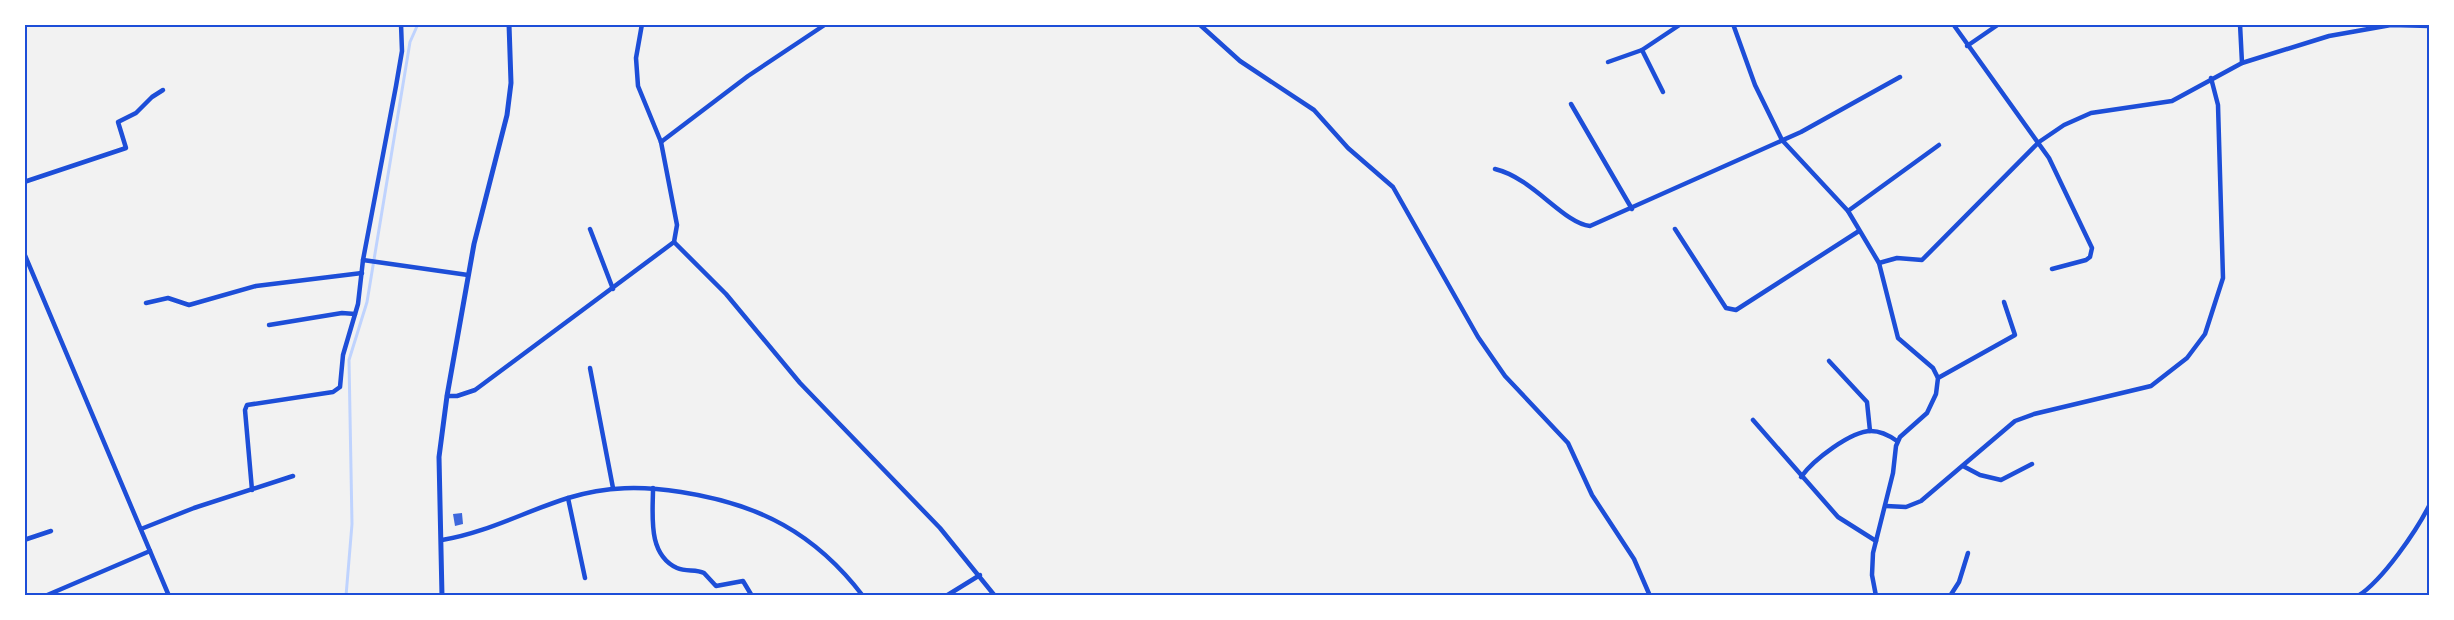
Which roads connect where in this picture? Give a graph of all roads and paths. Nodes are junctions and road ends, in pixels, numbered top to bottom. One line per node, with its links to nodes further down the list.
1 (401, 24): 34 (street)
2 (509, 24): 38 (street)
3 (642, 24): 22 (street)
4 (826, 24): 22 (street)
5 (1199, 24): 77 (street)
6 (1681, 24): 13 (street)
7 (1733, 24): 21 (street)
8 (1953, 24): 12 (street)
9 (2000, 24): 12 (street)
10 (2240, 24): 15 (street)
11 (2430, 26): 15 (street)
12 (1967, 46): 23 (street)
13 (1642, 50): 14 (street); 19 (street)
14 (1608, 62)
15 (2242, 63): 17 (street)
16 (1900, 77): 21 (street)
17 (2211, 78): 23 (street); 52 (street)
18 (163, 90): 26 (street)
19 (1663, 92)
20 (1571, 104): 27 (street)
21 (1782, 140): 27 (street); 28 (street)
22 (661, 142): 32 (street)
23 (2039, 142): 35 (street); 36 (street)
24 (1939, 145): 28 (street)
25 (1495, 169): 27 (street)
26 (24, 182)
27 (1632, 209)
28 (1848, 211): 31 (street)
29 (590, 229): 39 (street)
30 (1675, 229): 31 (street)
31 (1859, 231): 35 (street)
32 (674, 242): 39 (street); 68 (street)
33 (24, 253): 61 (street)
34 (363, 260): 37 (street); 38 (street)
35 (1879, 263): 46 (street)
36 (2052, 269)
37 (362, 273): 41 (street); 42 (street)
38 (468, 275): 47 (street)
39 (613, 289): 47 (street)
40 (2004, 302): 46 (street)
41 (146, 303)
42 (355, 314): 43 (street); 57 (street)
43 (269, 325)
44 (1829, 361): 49 (street)
45 (590, 368): 55 (street)
46 (1938, 378): 50 (street)
47 (447, 396): 64 (street)
48 (1753, 420): 54 (street)
49 (1870, 431): 50 (street); 54 (street)
50 (1898, 441): 60 (street)
51 (2032, 464): 52 (street)
52 (1963, 466): 60 (street)
53 (293, 476): 57 (street)
54 (1801, 477): 65 (street)
55 (613, 488): 56 (street); 58 (street)
56 (653, 488): 73 (street); 74 (street)
57 (252, 490): 61 (street)
58 (568, 498): 64 (street); 69 (street)
59 (2430, 504): 80 (street)
60 (1886, 506): 65 (street)
61 (141, 529): 66 (street)
62 (51, 531): 63 (street)
63 (24, 540)
64 (442, 540): 72 (street)
65 (1876, 541): 78 (street)
66 (150, 551): 70 (street); 71 (street)
67 (1968, 553): 79 (street)
68 (980, 575): 75 (street); 76 (street)
69 (585, 578)
70 (45, 596)
71 (169, 596)
72 (442, 596)
73 (752, 596)
74 (863, 596)
75 (946, 596)
76 (995, 596)
77 (1650, 596)
78 (1876, 596)
79 (1950, 596)
80 (2358, 596)

